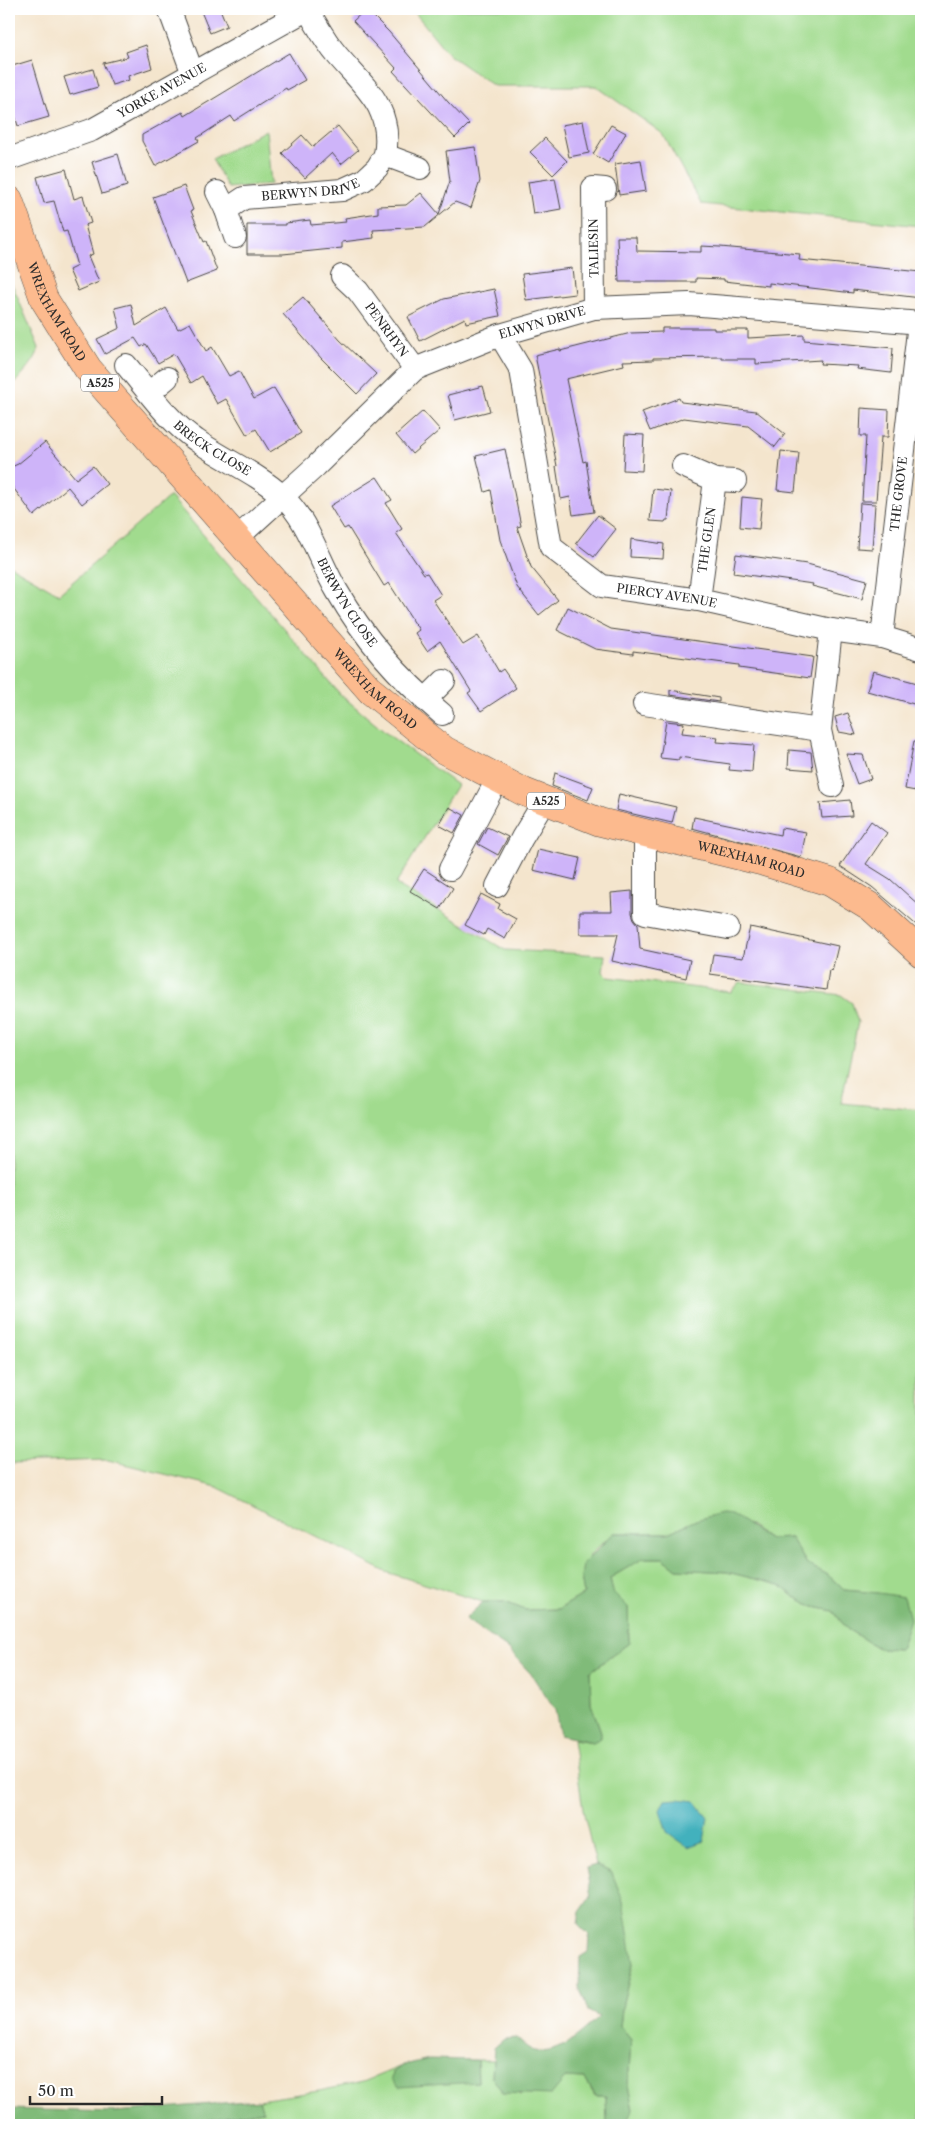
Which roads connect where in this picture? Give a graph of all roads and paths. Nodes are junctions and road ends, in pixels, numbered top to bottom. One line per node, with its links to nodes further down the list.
1 (169, 9): 3 (street)
2 (308, 9): 3 (street, YORKE AVENUE); 4 (street)
3 (193, 74): 5 (street, YORKE AVENUE)
4 (385, 155): 6 (street); 9 (street, BERWYN DRIVE)
5 (9, 159)
6 (420, 168)
7 (592, 189): 11 (street, TALIESIN)
8 (9, 200): 20 (main road, WREXHAM ROAD / A525)
9 (235, 237)
10 (358, 283): 15 (street, PENRHYN)
11 (594, 308): 12 (street, ELWYN DRIVE); 13 (street, ELWYN DRIVE)
12 (920, 323): 23 (street, THE GROVE)
13 (500, 335): 15 (street, ELWYN DRIVE); 21 (street, PIERCY AVENUE)
14 (126, 365): 17 (street, BRECK CLOSE)
15 (415, 369): 19 (street, ELWYN DRIVE)
16 (167, 378): 17 (street)
17 (149, 393): 19 (street, BRECK CLOSE)
18 (683, 466): 21 (street, THE GLEN)
19 (282, 496): 20 (street, ELWYN DRIVE); 25 (street, BERWYN CLOSE)
20 (237, 538): 28 (main road, WREXHAM ROAD / A525)
21 (698, 600): 22 (street, PIERCY AVENUE)
22 (831, 630): 23 (street, PIERCY AVENUE); 27 (street)
23 (882, 637): 24 (street, PIERCY AVENUE)
24 (921, 649)
25 (444, 681)
26 (644, 704): 27 (street)
27 (820, 730): 29 (street)
28 (498, 778): 30 (main road, WREXHAM ROAD / A525); 32 (street)
29 (832, 786)
30 (545, 800): 31 (main road, WREXHAM ROAD / A525); 33 (street)
31 (646, 833): 34 (street); 35 (main road, WREXHAM ROAD / A525)
32 (450, 869)
33 (497, 886)
34 (728, 928)
35 (921, 953)

